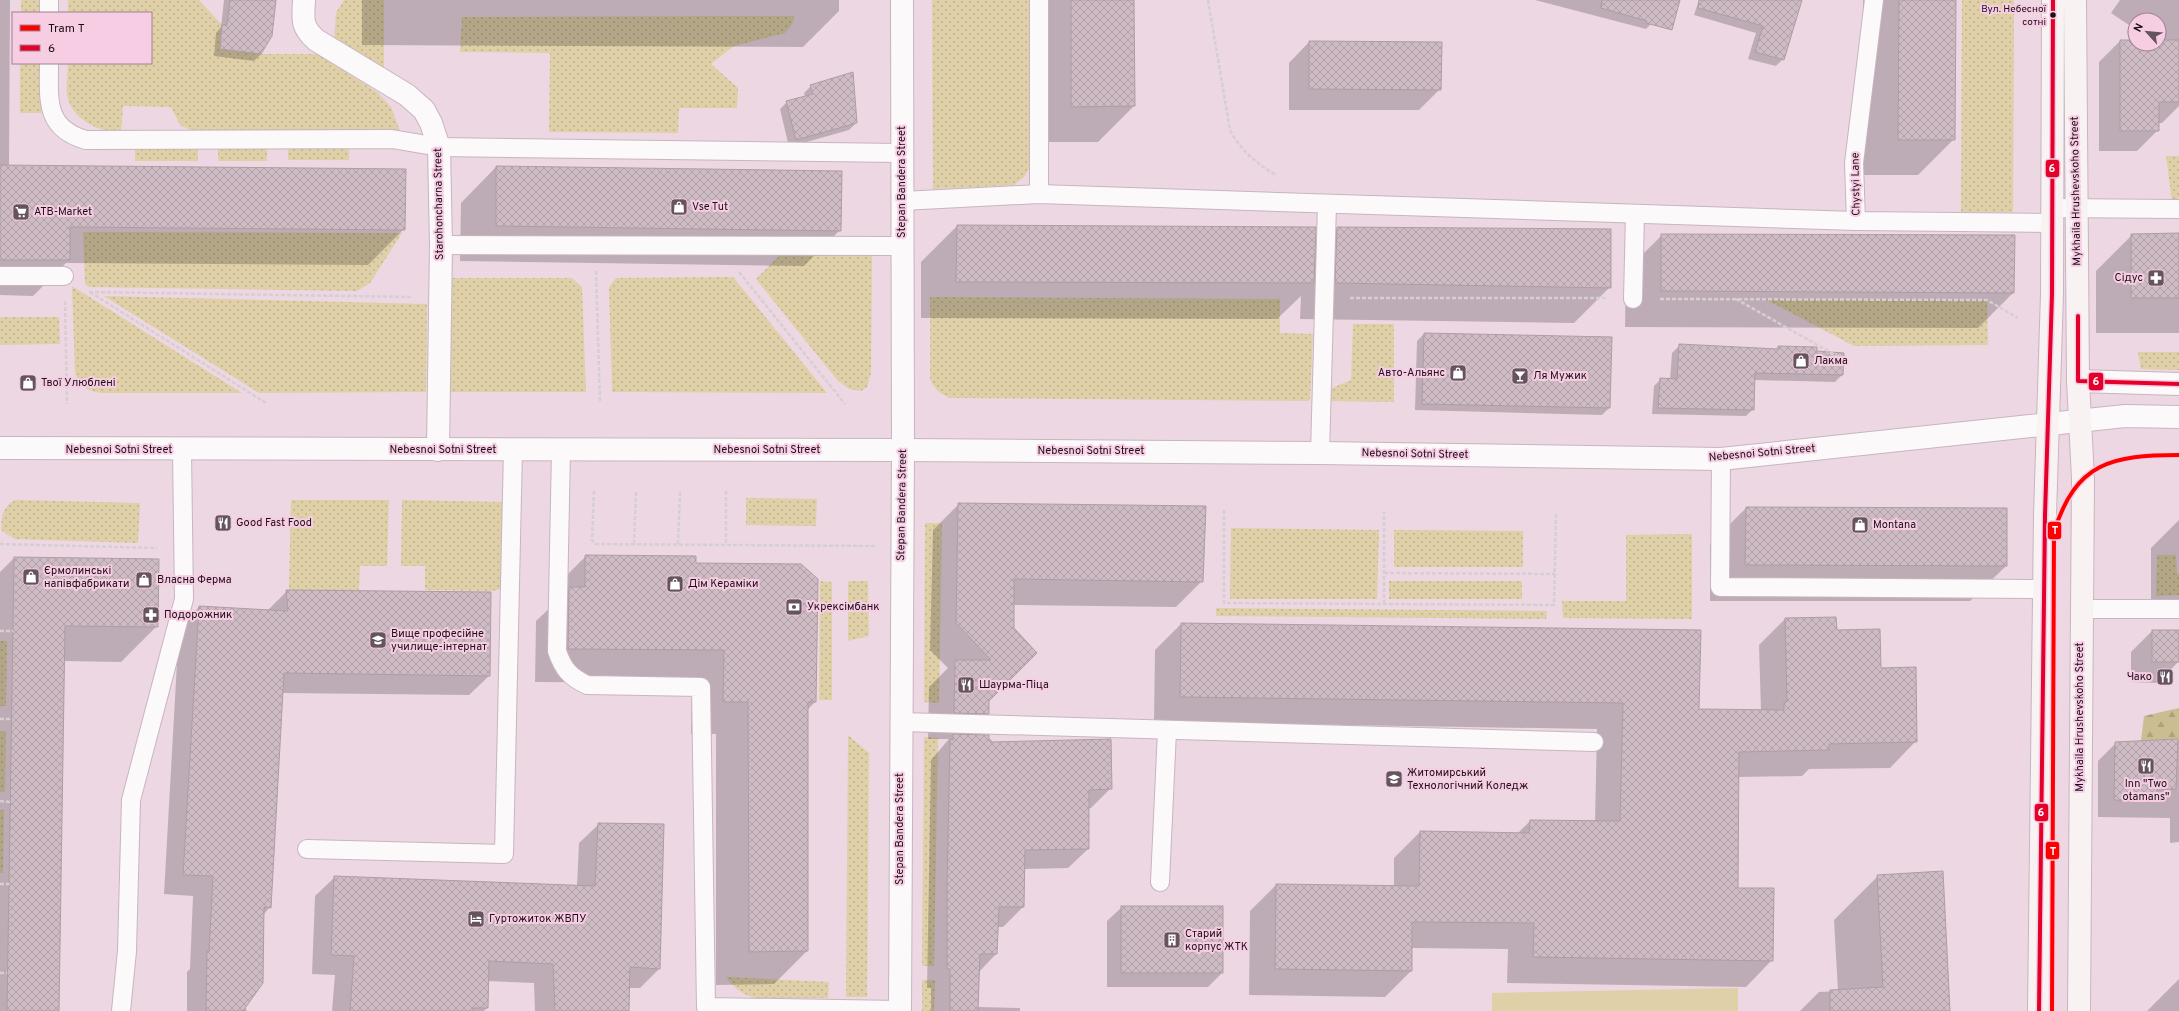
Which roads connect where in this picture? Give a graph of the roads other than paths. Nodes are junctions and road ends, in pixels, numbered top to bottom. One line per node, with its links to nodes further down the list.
1 (50, 0): 8 (lane)
2 (304, 0): 10 (street, Starohoncharna Street)
3 (902, 0): 11 (street, Stepan Bandera Street)
4 (1039, 0): 12 (lane)
5 (1874, 0): 19 (lane, Chystyi Lane)
6 (2053, 0): 18 (main road)
7 (2075, 0): 15 (main road, Mykhaila Hrushevskoho Street)
8 (49, 12)
9 (49, 64): 10 (lane)
10 (439, 147): 11 (lane); 20 (street, Starohoncharna Street)
11 (901, 153): 13 (street, Stepan Bandera Street)
12 (1039, 194): 13 (lane); 14 (lane)
13 (902, 201): 21 (street, Stepan Bandera Street)
14 (1327, 204): 17 (lane); 36 (lane)
15 (2076, 208): 16 (lane, Chystyi Lane); 18 (lane, Chystyi Lane); 25 (main road, Mykhaila Hrushevskoho Street)
16 (2179, 209)
17 (1635, 214): 19 (lane); 24 (lane)
18 (2053, 216): 19 (lane, Chystyi Lane); 29 (main road)
19 (1856, 221)
20 (441, 245): 21 (lane); 33 (street, Starohoncharna Street)
21 (902, 246): 35 (street, Stepan Bandera Street)
22 (0, 276): 23 (lane)
23 (64, 276)
24 (1633, 298)
25 (2078, 381): 26 (street); 28 (main road, Mykhaila Hrushevskoho Street)
26 (2179, 384)
27 (2179, 417): 28 (street, Nebesnoi Sotni Street)
28 (2081, 422): 29 (street, Nebesnoi Sotni Street); 40 (main road, Mykhaila Hrushevskoho Street)
29 (2048, 425): 37 (street, Nebesnoi Sotni Street); 38 (main road)
30 (0, 448): 32 (street, Nebesnoi Sotni Street)
31 (513, 449): 33 (street, Nebesnoi Sotni Street); 34 (street, Nebesnoi Sotni Street); 44 (lane)
32 (182, 450): 33 (street, Nebesnoi Sotni Street); 47 (lane)
33 (438, 450)
34 (561, 450): 35 (street, Nebesnoi Sotni Street); 46 (lane)
35 (903, 450): 36 (street, Nebesnoi Sotni Street); 41 (street, Stepan Bandera Street)
36 (1320, 453): 37 (street, Nebesnoi Sotni Street)
37 (1721, 459): 38 (lane)
38 (2043, 589): 48 (main road)
39 (2179, 609): 40 (lane)
40 (2081, 610): 49 (main road, Mykhaila Hrushevskoho Street)
41 (901, 722): 42 (lane); 46 (street, Stepan Bandera Street)
42 (1167, 731): 43 (lane); 45 (lane)
43 (1594, 742)
44 (307, 849)
45 (1160, 882)
46 (900, 1010)
47 (121, 1011)
48 (2039, 1011)
49 (2079, 1011)

